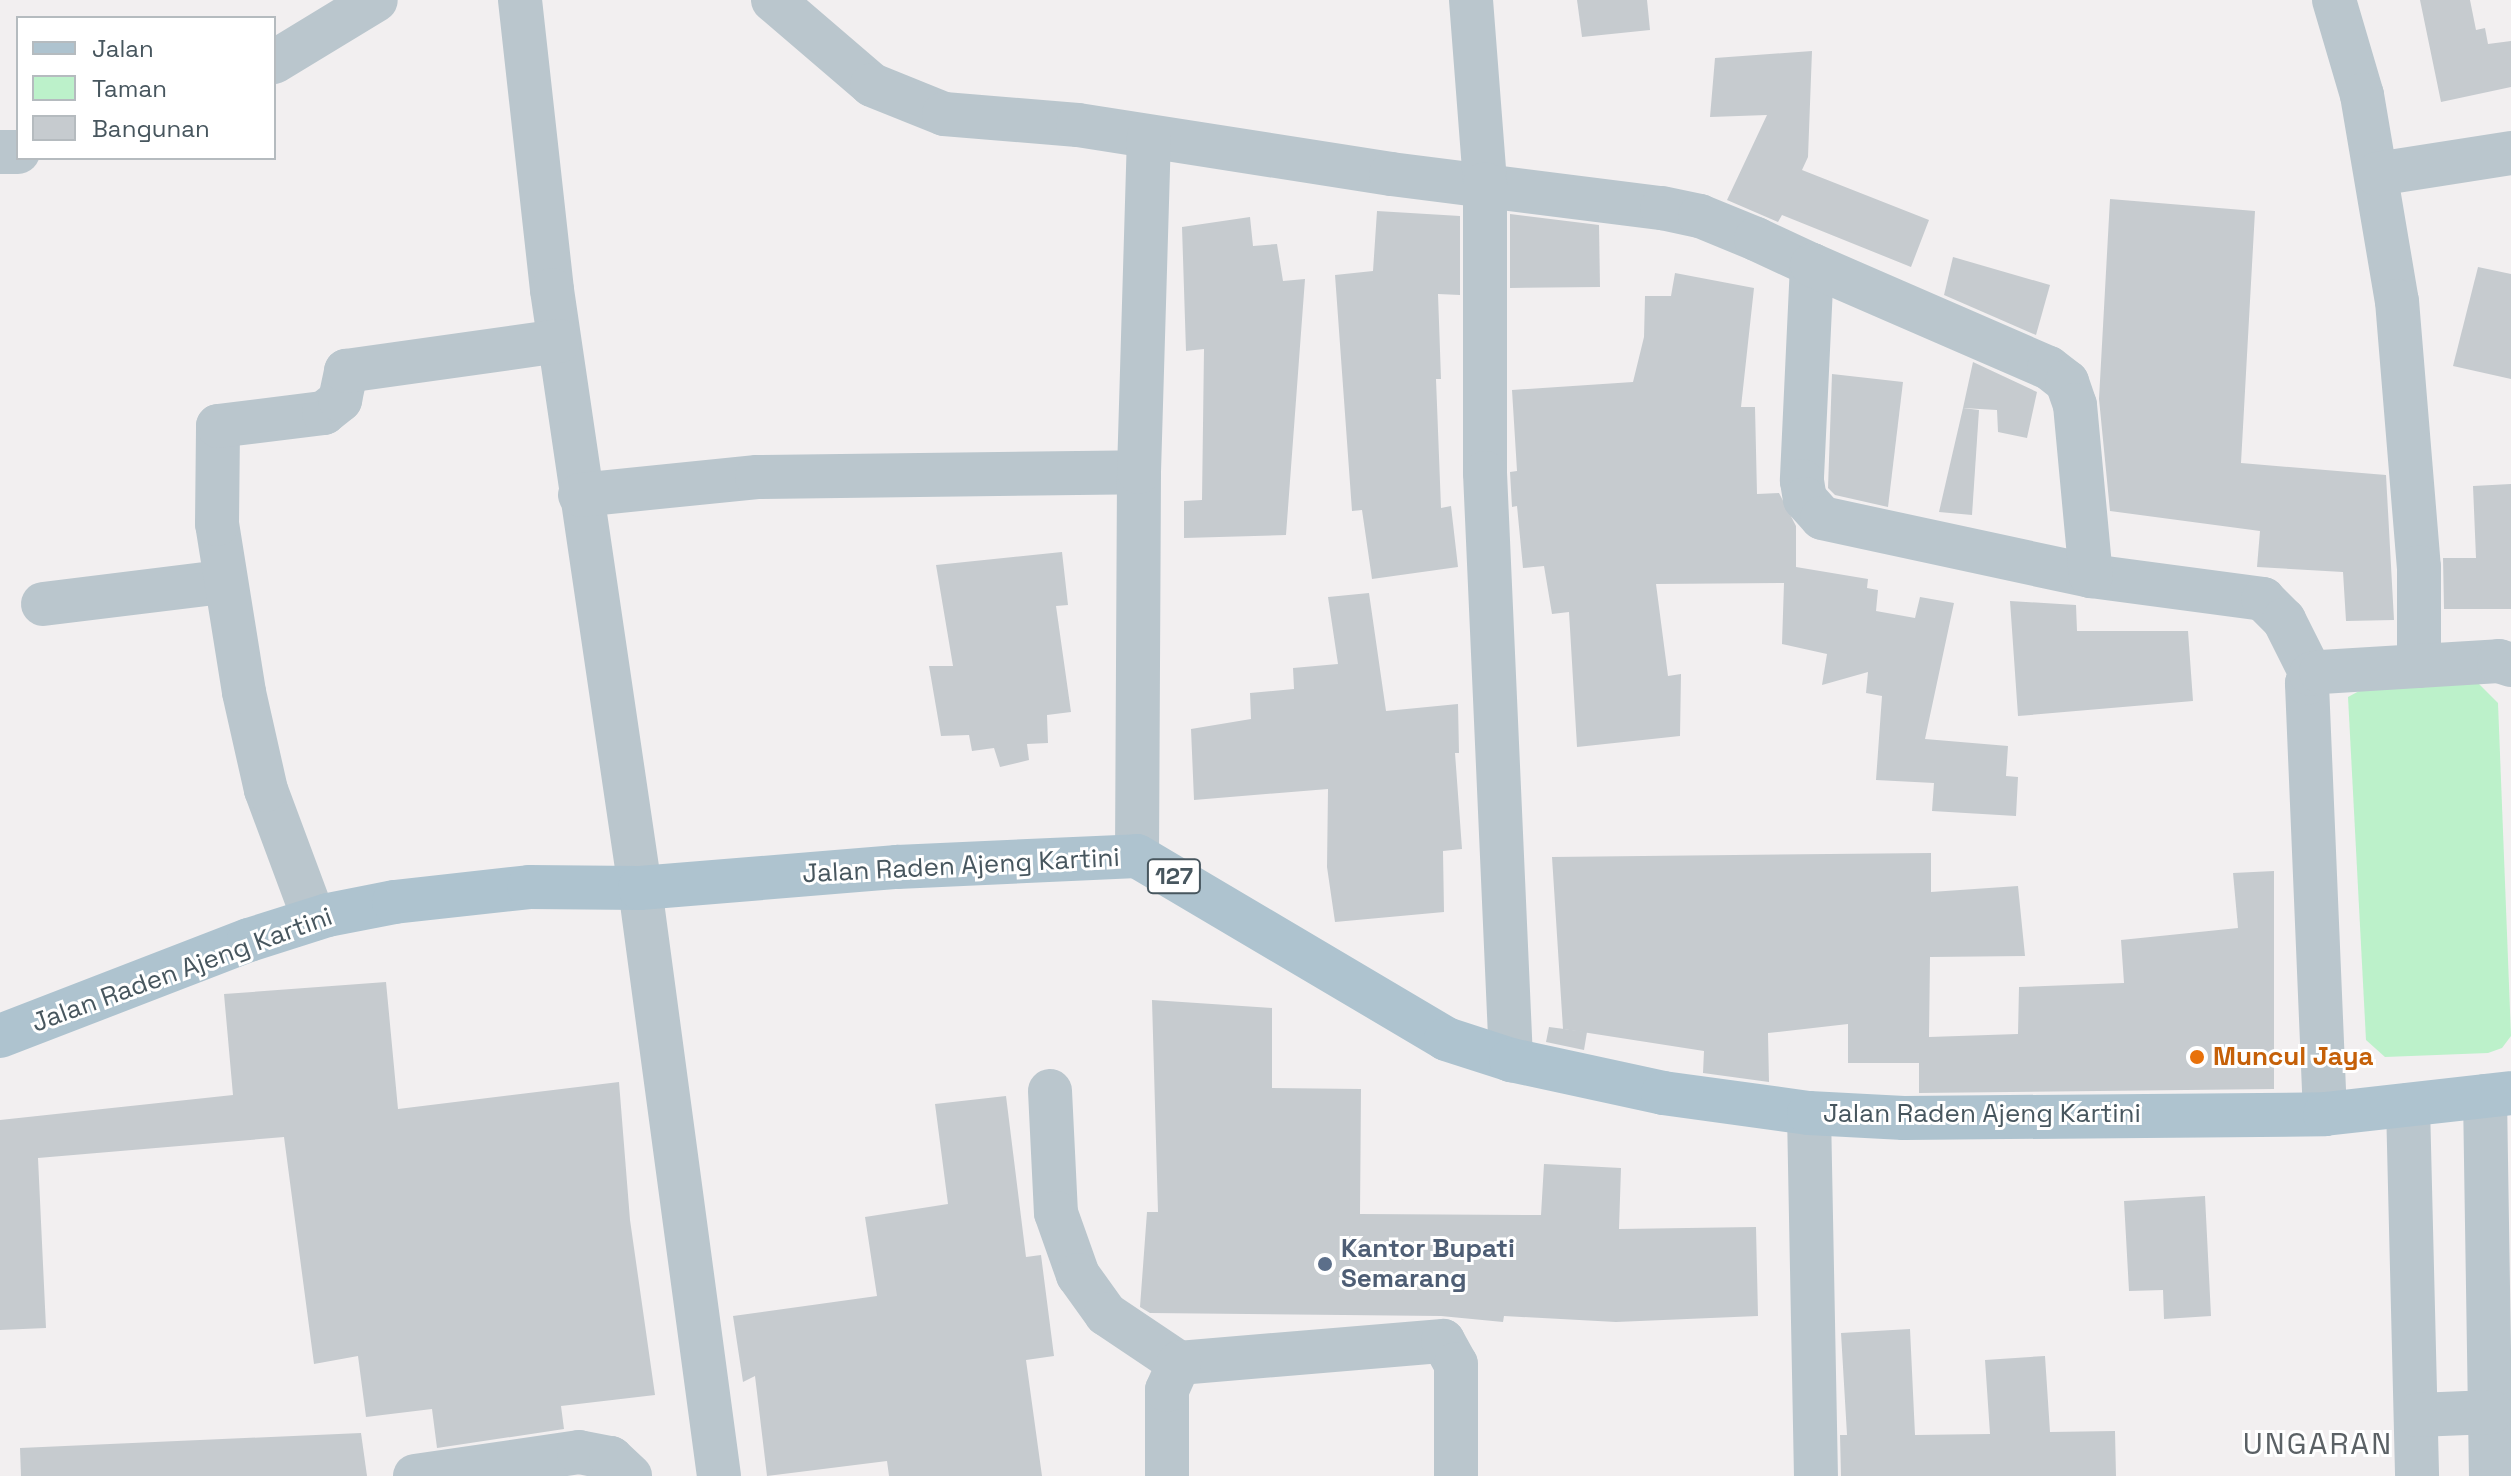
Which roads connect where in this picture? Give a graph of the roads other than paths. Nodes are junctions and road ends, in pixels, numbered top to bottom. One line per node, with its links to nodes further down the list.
1 (376, 0): 6 (street)
2 (520, 0): 12 (street)
3 (773, 0): 7 (street)
4 (1471, 0): 10 (street)
5 (2334, 0): 9 (street)
6 (276, 61)
7 (1149, 137): 10 (street); 13 (street)
8 (2511, 153): 9 (street)
9 (2377, 174): 19 (street)
10 (1485, 184): 11 (street); 25 (street)
11 (1812, 265): 15 (street); 15 (street)
12 (559, 341): 14 (street); 16 (street)
13 (1139, 472): 14 (street); 21 (street)
14 (580, 495): 22 (street)
15 (2091, 576): 20 (street)
16 (223, 582): 17 (street); 23 (street)
17 (43, 604)
18 (2511, 665): 19 (street)
19 (2419, 666): 20 (street)
20 (2311, 674): 30 (street)
21 (1137, 856): 22 (main road, Jalan Raden Ajeng Kartini / 127); 25 (main road, Jalan Raden Ajeng Kartini / 127)
22 (640, 888): 23 (main road, Jalan Raden Ajeng Kartini / 127); 36 (street)
23 (314, 919): 24 (main road, Jalan Raden Ajeng Kartini / 127)
24 (0, 1036)
25 (1511, 1060): 29 (main road, Jalan Raden Ajeng Kartini / 127)
26 (1050, 1091): 31 (street)
27 (2498, 1094): 28 (main road, Jalan Raden Ajeng Kartini / 127); 32 (street)
28 (2408, 1105): 30 (main road, Jalan Raden Ajeng Kartini / 127); 33 (street)
29 (1809, 1113): 30 (main road, Jalan Raden Ajeng Kartini / 127); 39 (street)
30 (2325, 1114)
31 (1179, 1363): 37 (street); 38 (street)
32 (2491, 1412): 33 (street); 41 (street)
33 (2417, 1415): 40 (street)
34 (415, 1476): 35 (street)
35 (630, 1476)
36 (719, 1476)
37 (1167, 1476)
38 (1456, 1476)
39 (1816, 1476)
40 (2417, 1476)
41 (2491, 1476)

